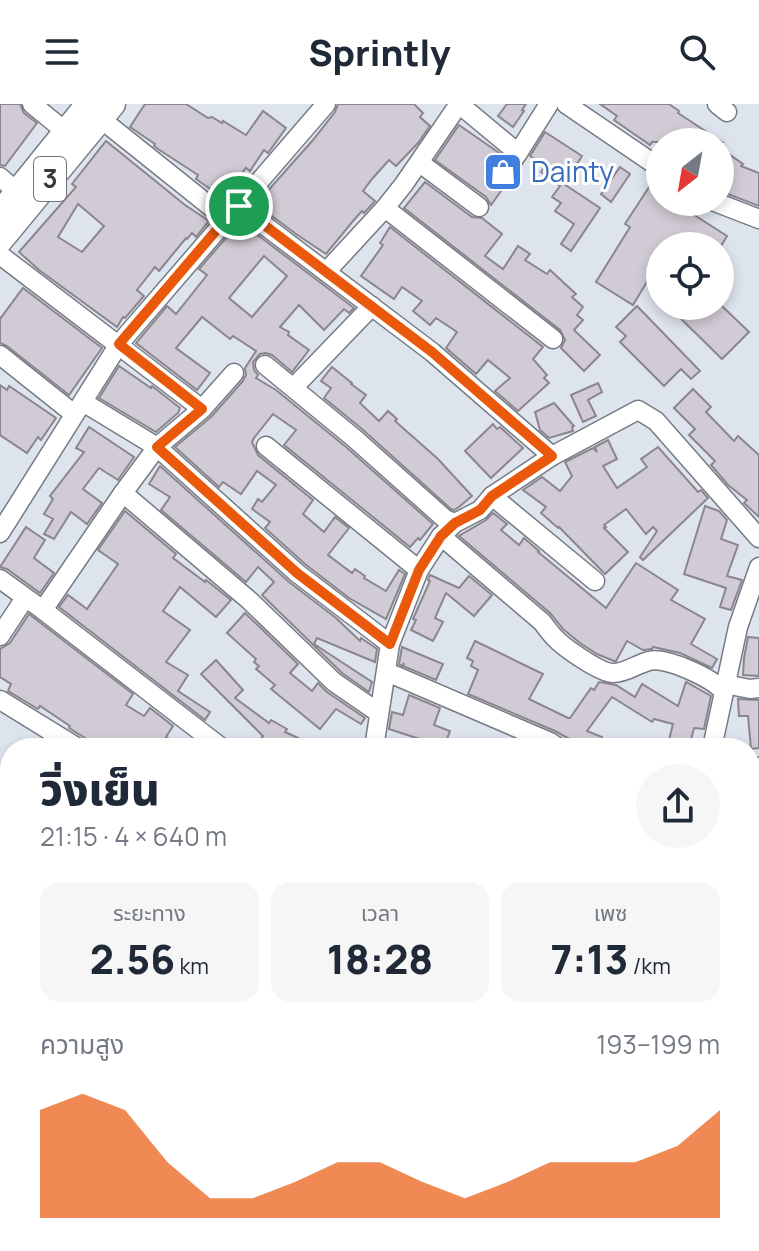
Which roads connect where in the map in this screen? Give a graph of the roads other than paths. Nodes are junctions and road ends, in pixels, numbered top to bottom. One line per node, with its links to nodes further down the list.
1 (32, 104): 7 (street)
2 (326, 104): 16 (street)
3 (459, 104): 8 (street); 10 (street)
4 (549, 104): 8 (street)
5 (566, 104): 9 (street)
6 (101, 109): 7 (main road, 3); 16 (street); 19 (main road, 3)
7 (66, 132): 12 (main road, 3)
8 (518, 153): 11 (street)
9 (646, 158)
10 (420, 163): 13 (street); 14 (street)
11 (501, 178)
12 (9, 185): 17 (main road, 3)
13 (479, 207)
14 (385, 208): 21 (street); 23 (street)
15 (734, 209): 18 (street)
16 (232, 212): 21 (street); 24 (street)
17 (0, 213)
18 (759, 219)
19 (0, 241)
20 (0, 255): 24 (street)
21 (326, 272): 22 (street)
22 (372, 306): 28 (street); 33 (street)
23 (553, 339)
24 (119, 344): 29 (street); 30 (street)
25 (0, 355): 29 (street)
26 (265, 365): 28 (street)
27 (234, 373): 30 (street)
28 (294, 387): 36 (street)
29 (79, 408): 32 (street); 37 (street)
30 (202, 409): 32 (street)
31 (266, 446): 41 (street)
32 (157, 447): 34 (street); 49 (street)
33 (552, 456): 35 (street); 39 (street)
34 (123, 493): 45 (street); 54 (street)
35 (492, 496): 36 (street); 43 (street)
36 (455, 523): 38 (street)
37 (0, 533)
38 (441, 536): 41 (street); 51 (street)
39 (759, 538)
40 (759, 567): 46 (street)
41 (419, 570): 49 (street)
42 (0, 579): 44 (street)
43 (595, 581)
44 (25, 598): 45 (street); 48 (street)
45 (43, 610): 56 (street)
46 (738, 627): 47 (street); 51 (street)
47 (759, 628)
48 (0, 636)
49 (390, 644): 50 (street)
50 (387, 672): 54 (street); 58 (street)
51 (724, 687): 52 (street); 59 (street)
52 (759, 688)
53 (0, 700): 55 (street)
54 (379, 713): 57 (street)
55 (62, 738)
56 (209, 738)
57 (375, 738)
58 (541, 738)
59 (714, 738)

